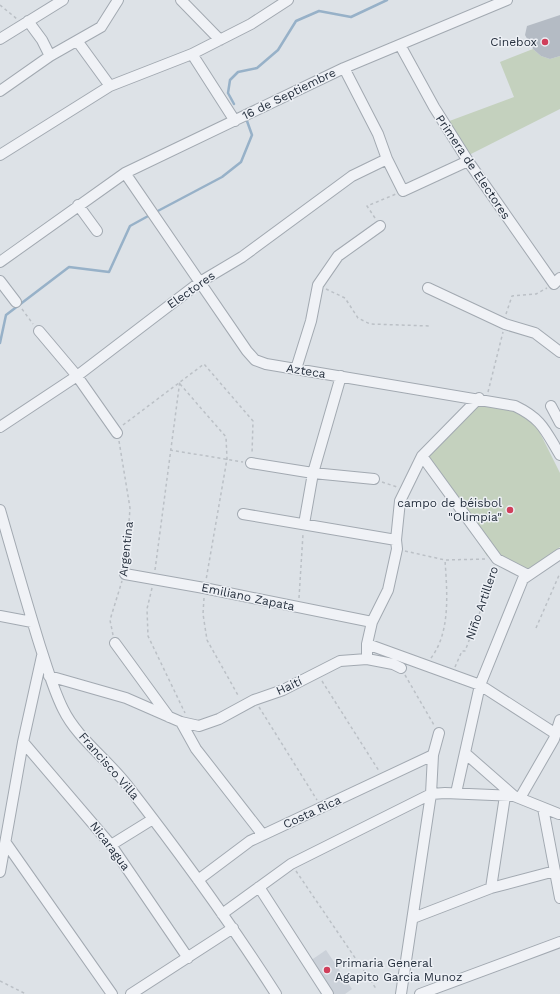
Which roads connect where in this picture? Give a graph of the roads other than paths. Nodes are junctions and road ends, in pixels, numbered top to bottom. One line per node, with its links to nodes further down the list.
1 (63, 0): 6 (street)
2 (118, 0): 9 (street)
3 (181, 0): 8 (street)
4 (288, 0): 8 (street)
5 (507, 0): 10 (street, 16 de Septiembre)
6 (25, 22): 7 (street); 12 (street)
7 (0, 39)
8 (220, 40): 11 (street)
9 (78, 42): 12 (street); 14 (street)
10 (400, 45): 13 (street, 16 de Septiembre); 19 (street, Primera de Electores)
11 (192, 54): 14 (street); 16 (street)
12 (50, 56): 15 (street)
13 (344, 68): 16 (street, 16 de Septiembre); 18 (street)
14 (110, 86): 17 (street)
15 (0, 91)
16 (235, 121): 20 (street, 16 de Septiembre)
17 (0, 155)
18 (386, 159): 19 (street); 27 (street, Electores)
19 (468, 161): 26 (street, Primera de Electores)
20 (125, 173): 21 (street, 16 de Septiembre); 27 (street, Azteca)
21 (78, 205): 23 (street); 24 (street, 16 de Septiembre)
22 (380, 226): 32 (street)
23 (97, 231)
24 (0, 262)
25 (0, 281): 29 (street)
26 (557, 281)
27 (200, 282): 32 (street, Azteca); 33 (street, Electores)
28 (428, 288): 31 (street)
29 (16, 302)
30 (39, 331): 33 (street)
31 (560, 352)
32 (296, 369): 34 (street, Azteca)
33 (77, 376): 38 (street, Electores); 39 (street)
34 (340, 376): 35 (street, Azteca); 43 (street)
35 (482, 399): 40 (street, Azteca); 41 (street)
36 (551, 406): 37 (street)
37 (560, 423)
38 (0, 427)
39 (118, 433)
40 (560, 455)
41 (422, 456): 48 (street); 51 (street, Niño Artillero)
42 (251, 463): 43 (street)
43 (313, 473): 44 (street); 47 (street)
44 (374, 479)
45 (0, 510): 53 (street, Francisco Villa)
46 (243, 514): 47 (street)
47 (304, 524): 48 (street)
48 (397, 544): 54 (street)
49 (560, 554): 51 (street)
50 (125, 574): 54 (street, Emiliano Zapata)
51 (528, 575): 61 (street)
52 (0, 616): 53 (street)
53 (32, 622): 57 (street, Francisco Villa)
54 (372, 622): 56 (street)
55 (115, 642): 62 (street)
56 (367, 644): 58 (street); 61 (street)
57 (43, 654): 60 (street, Francisco Villa); 67 (street)
58 (367, 659): 59 (street, Haití); 64 (street, Haití)
59 (401, 668)
60 (49, 676): 62 (street); 75 (street, Francisco Villa)
61 (480, 685): 66 (street); 68 (street)
62 (170, 718): 64 (street)
63 (560, 720): 66 (street)
64 (186, 723): 76 (street)
65 (439, 733): 69 (street)
66 (555, 737): 72 (street)
67 (23, 742): 77 (street); 78 (street, Nicaragua)
68 (464, 753): 70 (street); 72 (street)
69 (433, 755): 71 (street); 76 (street, Costa Rica)
70 (456, 793): 71 (street); 72 (street)
71 (431, 794): 82 (street); 86 (street)
72 (513, 797): 73 (street); 83 (street)
73 (543, 808): 74 (street); 80 (street)
74 (559, 814)
75 (153, 819): 78 (street); 81 (street, Francisco Villa)
76 (263, 835): 81 (street, Costa Rica)
77 (6, 843): 79 (street); 90 (street)
78 (112, 845): 89 (street, Nicaragua)
79 (0, 872)
80 (557, 873): 83 (street); 84 (street)
81 (198, 880): 85 (street, Francisco Villa)
82 (259, 887): 85 (street); 93 (street)
83 (492, 888): 86 (street)
84 (560, 898)
85 (222, 914): 87 (street, Francisco Villa)
86 (413, 918): 94 (street)
87 (233, 928): 89 (street); 92 (street, Francisco Villa)
88 (560, 942): 95 (street)
89 (188, 958): 91 (street)
90 (112, 994)
91 (131, 994)
92 (276, 994)
93 (328, 994)
94 (401, 994)
95 (420, 994)

